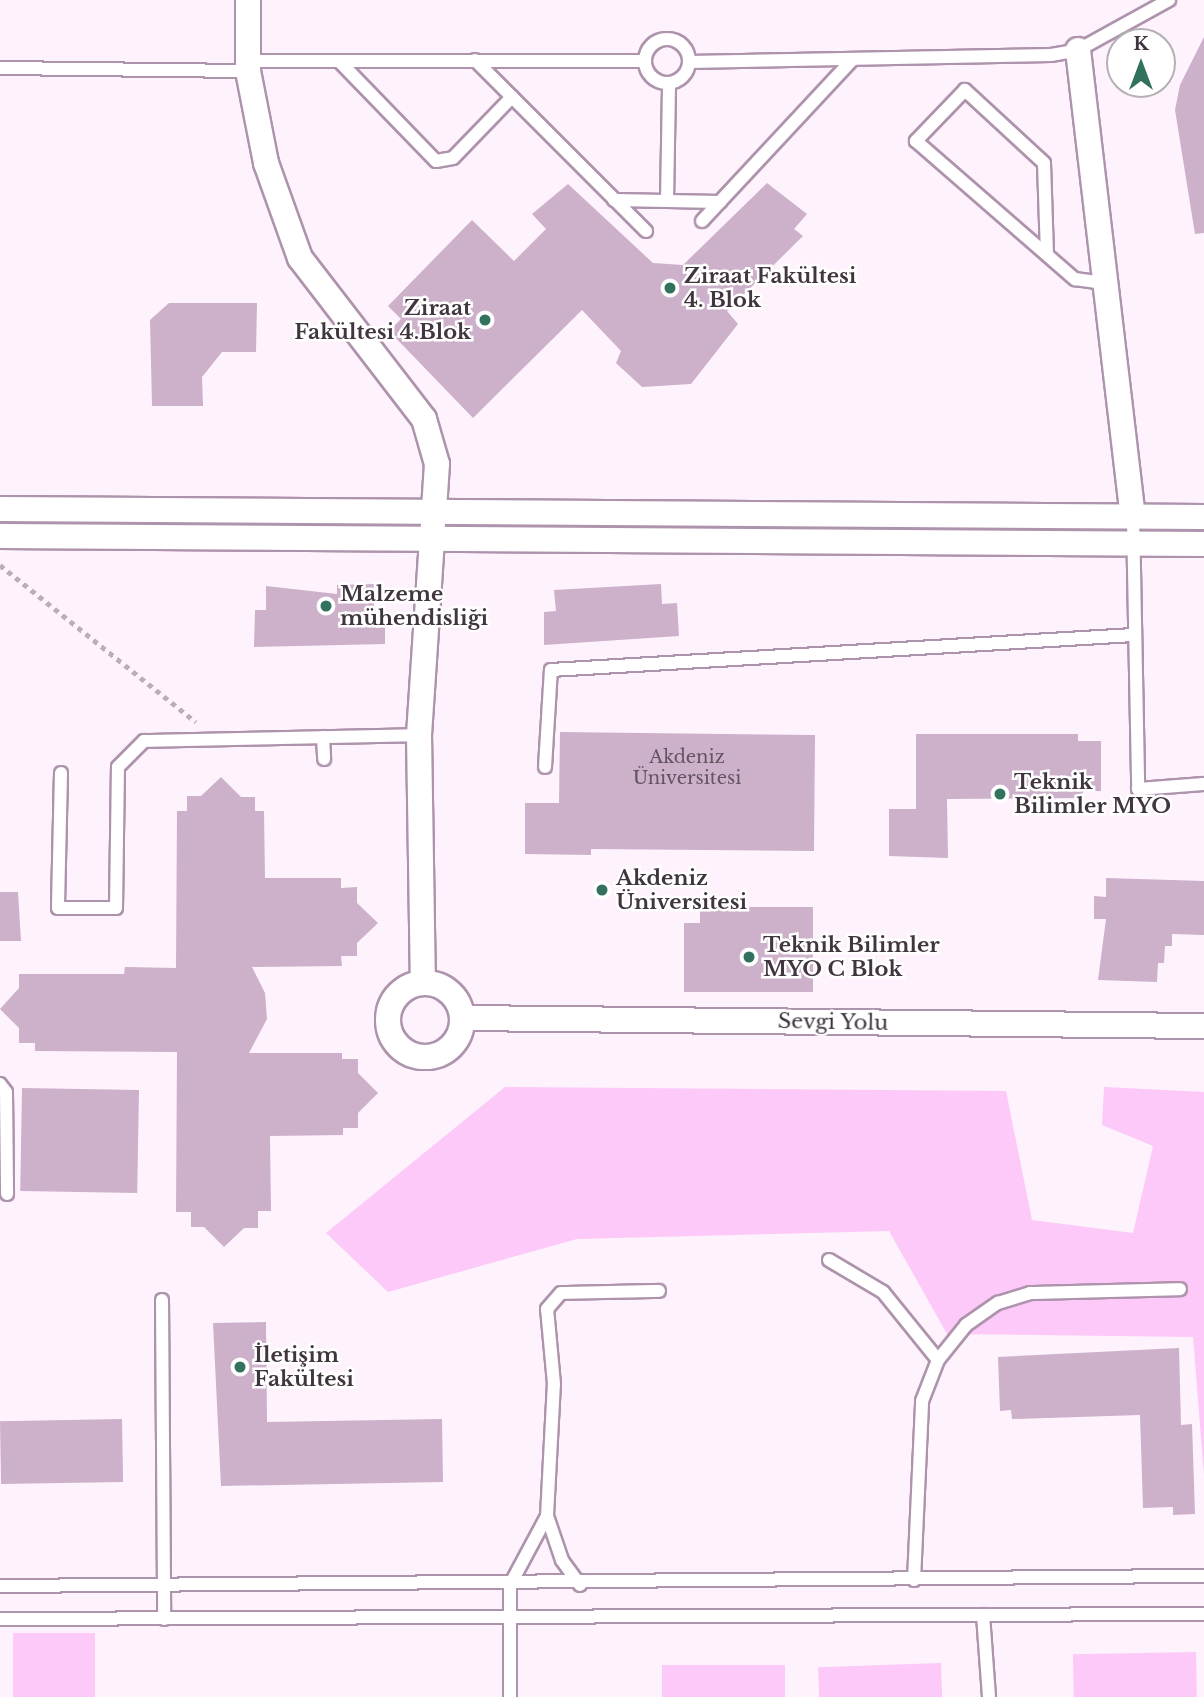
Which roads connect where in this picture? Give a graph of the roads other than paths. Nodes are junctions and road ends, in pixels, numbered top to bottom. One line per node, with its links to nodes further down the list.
1 (248, 0): 9 (street)
2 (1169, 0): 3 (lane)
3 (1078, 50): 5 (lane); 19 (street)
4 (475, 60): 6 (lane); 7 (lane); 12 (lane)
5 (852, 60): 8 (lane); 15 (lane)
6 (339, 61): 9 (lane); 12 (lane)
7 (645, 61): 8 (lane); 11 (lane)
8 (690, 62): 11 (lane)
9 (248, 66): 10 (lane); 20 (street)
10 (0, 68)
11 (669, 83): 14 (lane)
12 (512, 97): 13 (lane)
13 (614, 200): 14 (lane); 17 (lane)
14 (667, 201): 15 (lane)
15 (720, 202): 16 (lane)
16 (702, 221)
17 (646, 231)
18 (1047, 254): 18 (lane); 19 (lane)
19 (1104, 283): 22 (street)
20 (437, 508): 21 (street); 22 (street); 25 (street)
21 (0, 509)
22 (1133, 517): 23 (street); 26 (lane)
23 (1204, 517)
24 (0, 536): 25 (street)
25 (435, 536): 26 (street); 29 (street)
26 (1137, 543): 27 (street); 28 (lane)
27 (1204, 544)
28 (1133, 635): 32 (lane); 34 (lane)
29 (419, 735): 30 (lane); 35 (street)
30 (323, 737): 31 (lane); 33 (lane)
31 (324, 760)
32 (545, 766)
33 (61, 773)
34 (1204, 784)
35 (423, 984): 36 (street); 36 (street)
36 (462, 1018): 37 (street, Sevgi Yolu)
37 (1204, 1026)
38 (0, 1084): 39 (lane)
39 (7, 1194)
40 (830, 1260): 44 (lane)
41 (1180, 1289): 44 (lane)
42 (659, 1292): 45 (lane)
43 (162, 1300): 51 (lane)
44 (938, 1360): 47 (lane)
45 (547, 1517): 48 (lane); 49 (lane)
46 (1204, 1576): 47 (lane)
47 (914, 1580): 49 (lane)
48 (510, 1585): 49 (lane); 51 (lane); 54 (lane)
49 (580, 1585)
50 (0, 1586): 51 (lane)
51 (163, 1586): 56 (lane)
52 (1204, 1614): 53 (lane)
53 (984, 1615): 54 (lane); 58 (lane)
54 (510, 1618): 56 (lane); 57 (lane)
55 (0, 1619): 56 (lane)
56 (163, 1619)
57 (510, 1697)
58 (989, 1697)

